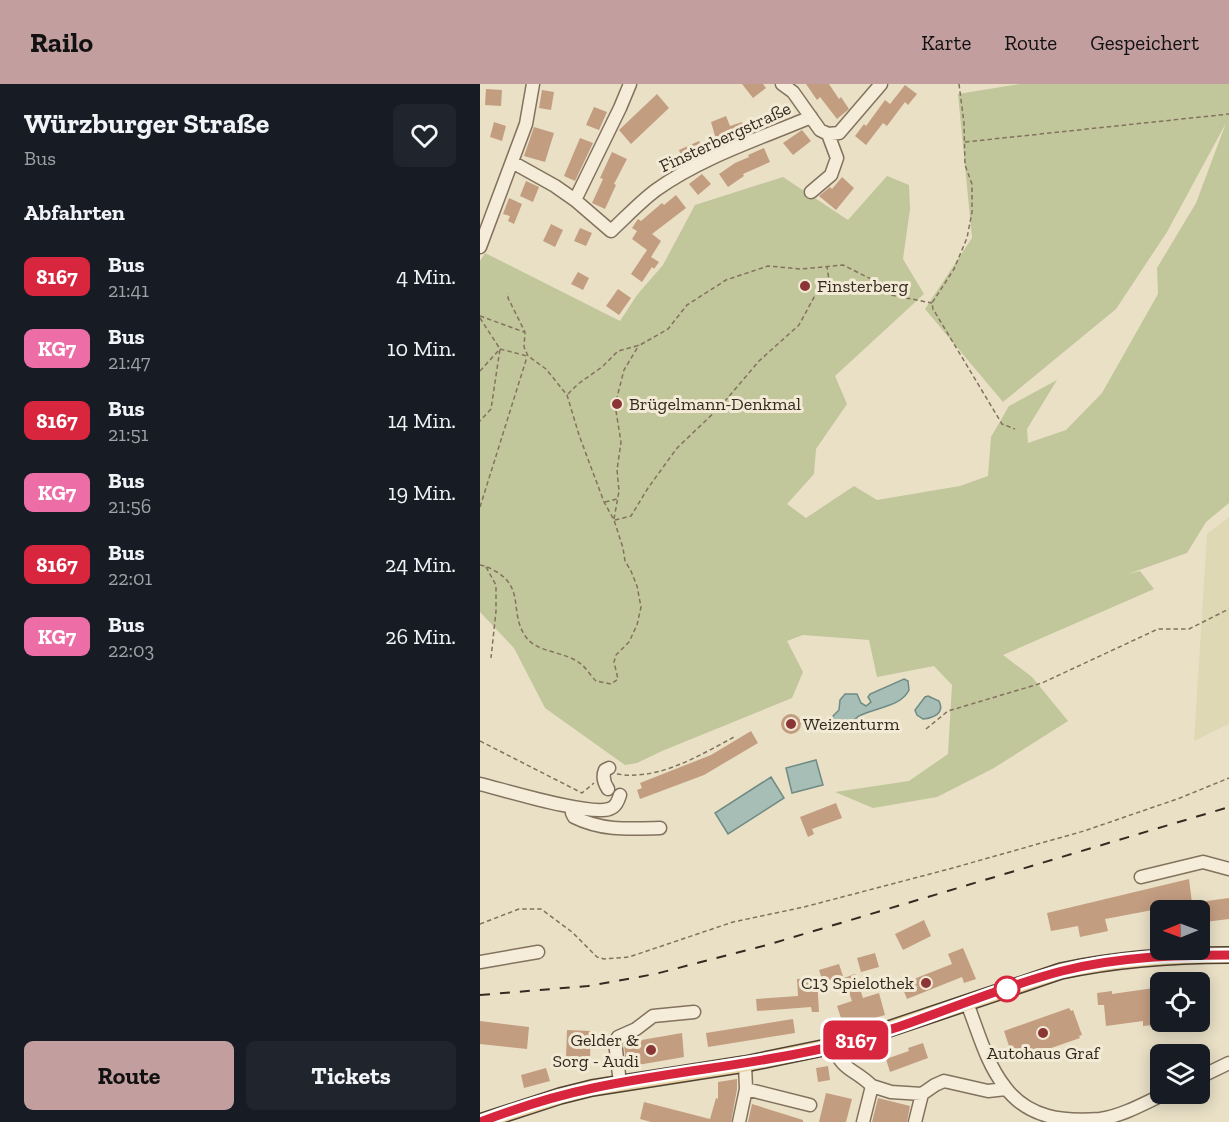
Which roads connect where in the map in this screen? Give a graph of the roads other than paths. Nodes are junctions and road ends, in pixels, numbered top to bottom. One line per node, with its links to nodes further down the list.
1 (533, 84): 7 (street)
2 (630, 84): 9 (street)
3 (782, 84): 5 (street)
4 (881, 84): 6 (street)
5 (811, 117): 6 (street); 9 (street, Finsterbergstraße)
6 (828, 134): 8 (street)
7 (512, 162): 9 (street, Finsterbergstraße); 10 (street)
8 (811, 192)
9 (575, 200)
10 (480, 247)
11 (613, 771): 13 (street)
12 (480, 784): 15 (street)
13 (608, 789)
14 (620, 795): 15 (street)
15 (573, 807): 16 (street)
16 (660, 828)
17 (1229, 868): 18 (street)
18 (1141, 877)
19 (538, 952): 21 (street)
20 (1229, 955): 22 (main road)
21 (480, 962)
22 (967, 1003): 24 (main road); 31 (street)
23 (694, 1012): 28 (street)
24 (833, 1046): 25 (main road); 29 (street)
25 (745, 1064): 28 (main road); 30 (street)
26 (1226, 1067): 27 (street)
27 (1210, 1073)
28 (620, 1083): 35 (main road)
29 (873, 1086): 32 (street); 39 (street)
30 (746, 1089): 34 (street); 38 (street)
31 (1006, 1089): 32 (street); 36 (street)
32 (922, 1094): 40 (street)
33 (1150, 1100): 36 (street)
34 (810, 1105)
35 (496, 1119): 37 (main road)
36 (1102, 1121)
37 (480, 1122)
38 (739, 1122)
39 (863, 1122)
40 (915, 1122)

